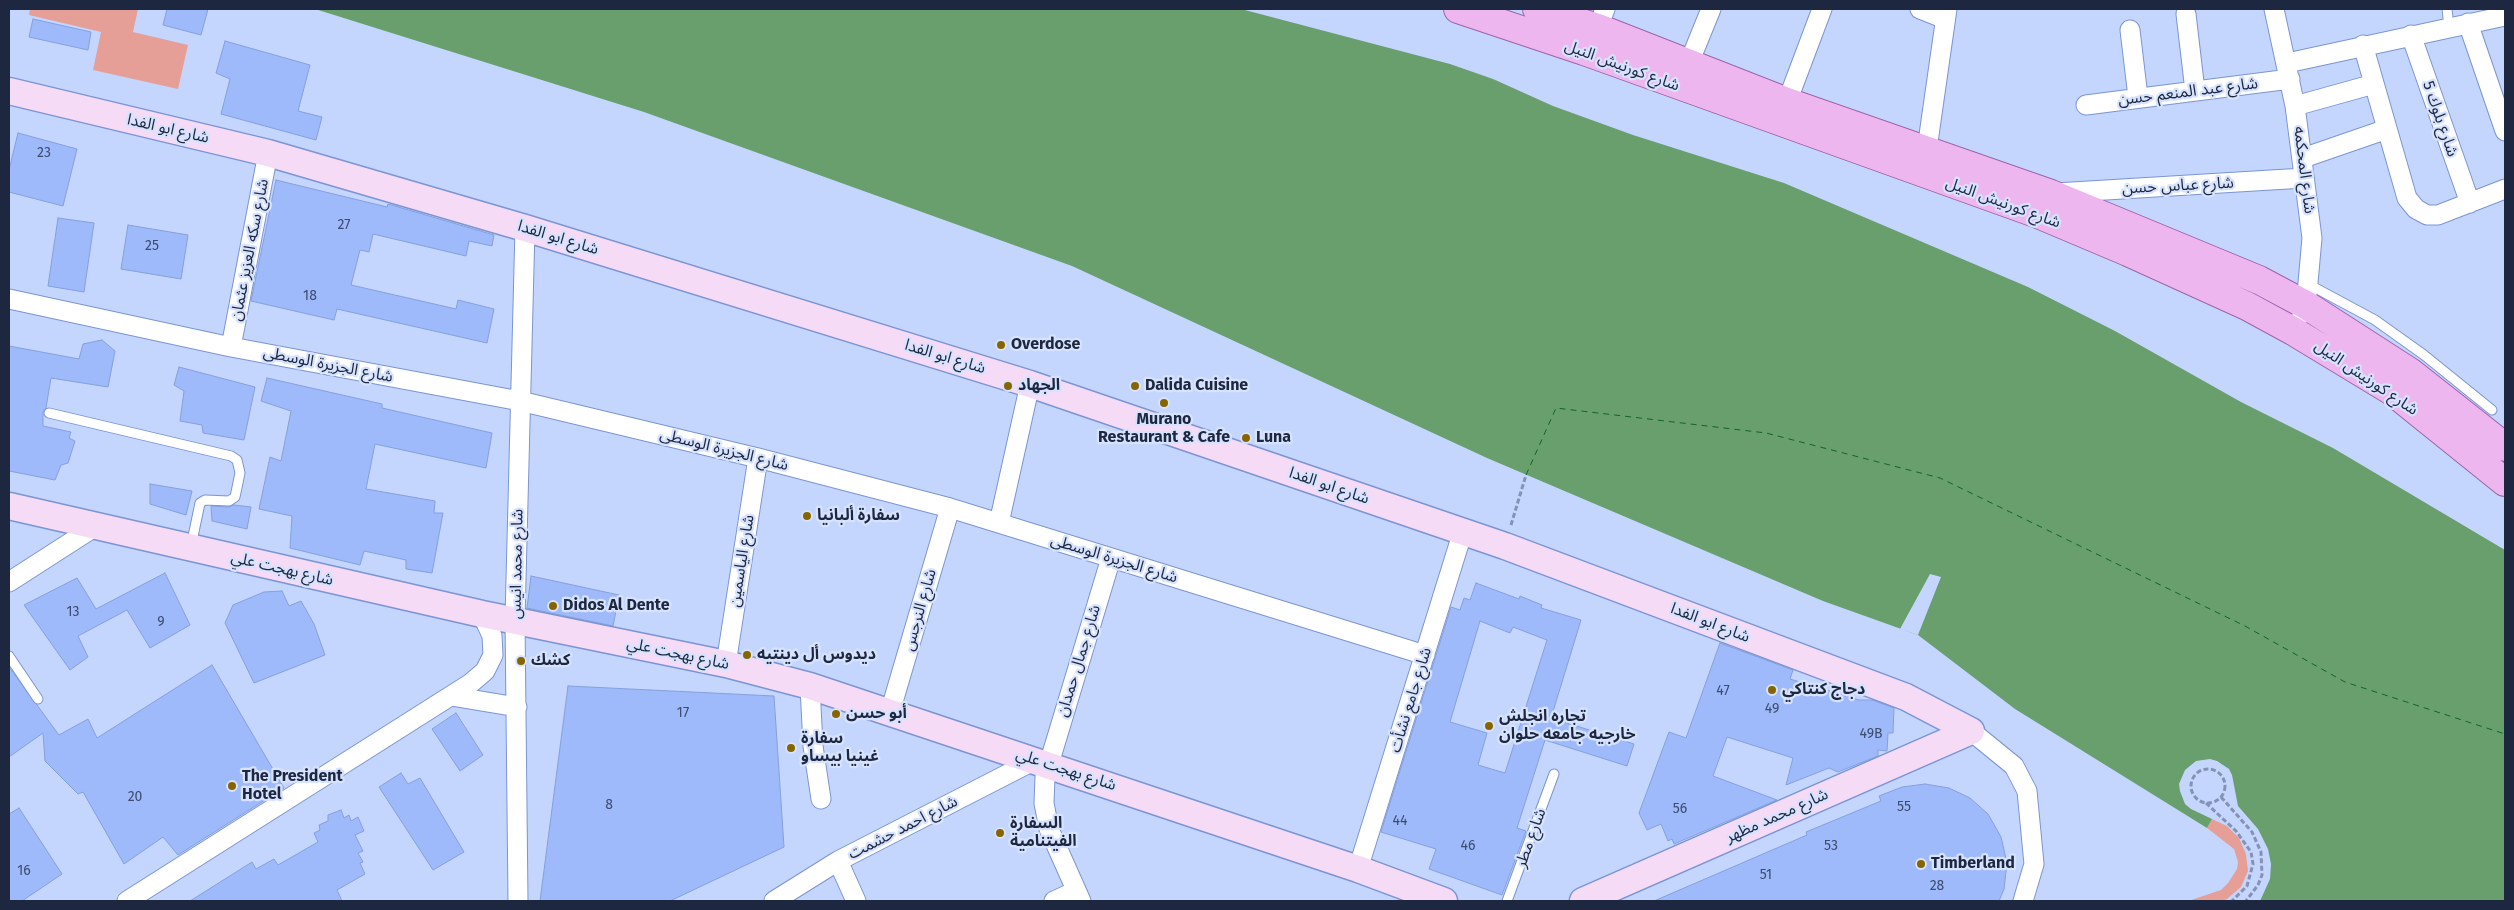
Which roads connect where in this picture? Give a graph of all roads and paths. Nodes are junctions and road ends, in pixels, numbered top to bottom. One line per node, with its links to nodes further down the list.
1 (1458, 9): 38 (main road, شارع كورنيش النيل)
2 (1537, 9): 10 (main road, شارع كورنيش النيل)
3 (1711, 9): 16 (street)
4 (1822, 9): 22 (street)
5 (1920, 9): 7 (street)
6 (2274, 9): 17 (street, شارع المحكمه)
7 (1946, 14): 27 (street)
8 (2186, 14): 20 (street)
9 (2505, 16): 12 (street, شارع عبد المنعم حسن)
10 (1602, 18): 16 (main road, شارع كورنيش النيل)
11 (2448, 18): 12 (street, شارع عبد المنعم حسن); 14 (street, شارع عبد المنعم حسن)
12 (2468, 23): 26 (street)
13 (2130, 30): 21 (street)
14 (2411, 35): 15 (street, شارع عبد المنعم حسن); 33 (street, شارع بلوك 5)
15 (2363, 45): 17 (street, شارع عبد المنعم حسن); 18 (street)
16 (1690, 63): 22 (main road, شارع كورنيش النيل)
17 (2289, 71): 20 (street, شارع عبد المنعم حسن); 24 (street, شارع المحكمه)
18 (2374, 84): 24 (street); 25 (street)
19 (9, 91): 28 (street, شارع ابو الفدا)
20 (2195, 91): 21 (street, شارع عبد المنعم حسن)
21 (2138, 98): 23 (street, شارع عبد المنعم حسن)
22 (1787, 102): 27 (main road, شارع كورنيش النيل)
23 (2086, 105)
24 (2295, 106): 29 (street, شارع المحكمه)
25 (2387, 129): 29 (street); 33 (street)
26 (2505, 131)
27 (1927, 149): 32 (main road, شارع كورنيش النيل)
28 (268, 153): 34 (street, شارع ابو الفدا); 40 (street, شارع سكه العزيز عثمان)
29 (2303, 158): 30 (street, شارع المحكمه)
30 (2304, 178): 32 (street, شارع عباس حسن); 36 (street, شارع المحكمه)
31 (2505, 189): 33 (street)
32 (2051, 194): 35 (main road, شارع كورنيش النيل)
33 (2470, 203)
34 (525, 228): 42 (street, شارع ابو الفدا); 43 (street, شارع محمد انيس)
35 (2259, 280): 36 (main road, شارع كورنيش النيل); 38 (main road)
36 (2307, 294): 39 (street, شارع المحكمه); 41 (main road, شارع كورنيش النيل)
37 (9, 299): 40 (street, شارع الجزيرة الوسطى)
38 (2247, 306): 39 (main road, شارع كورنيش النيل)
39 (2293, 331): 49 (main road, شارع كورنيش النيل)
40 (231, 347): 43 (street, شارع الجزيرة الوسطى)
41 (2417, 363): 44 (lane); 46 (main road, شارع كورنيش النيل)
42 (1030, 384): 52 (street); 54 (street, شارع ابو الفدا)
43 (520, 401): 47 (street, شارع الجزيرة الوسطى); 60 (street, شارع محمد انيس)
44 (2492, 410)
45 (49, 413): 56 (lane)
46 (2505, 447)
47 (758, 458): 51 (street, شارع الجزيرة الوسطى); 63 (street, شارع الياسمين)
48 (1526, 475): 55 (path)
49 (2505, 482)
50 (9, 506): 53 (street, شارع بهجت علي)
51 (950, 508): 52 (street, شارع الجزيرة الوسطى); 68 (street, شارع النرجس)
52 (999, 523): 57 (street, شارع الجزيرة الوسطى)
53 (96, 526): 56 (street, شارع بهجت علي); 58 (street)
54 (1463, 531): 55 (street, شارع ابو الفدا); 62 (street, شارع جامع نشأت)
55 (1504, 546): 69 (street, شارع ابو الفدا)
56 (191, 548): 59 (street, شارع بهجت علي)
57 (1111, 558): 62 (street, شارع الجزيرة الوسطى); 70 (street, شارع جمال حمدان)
58 (9, 582)
59 (482, 614): 60 (street, شارع بهجت علي); 65 (street)
60 (515, 619): 63 (street, شارع بهجت علي); 67 (street, شارع محمد انيس)
61 (9, 656): 66 (lane)
62 (1425, 656): 76 (street, شارع جامع نشأت)
63 (726, 664): 64 (street, شارع بهجت علي)
64 (810, 686): 68 (street, شارع بهجت علي); 73 (street)
65 (451, 696): 67 (street); 78 (street)
66 (38, 699)
67 (517, 707): 79 (street, شارع محمد انيس)
68 (890, 712): 70 (street, شارع بهجت علي)
69 (1971, 731): 85 (street, شارع محمد مظهر); 86 (street)
70 (1042, 762): 75 (street, شارع احمد حشمت); 76 (street, شارع بهجت علي); 77 (street, شارع جمال حمدان)
71 (1554, 774): 84 (lane, شارع مطر)
72 (2221, 797): 74 (path); 74 (path); 88 (path)
73 (821, 799)
74 (2206, 803): 87 (path)
75 (838, 861): 80 (street, شارع احمد حشمت); 81 (street)
76 (1358, 869): 83 (street, شارع بهجت علي)
77 (1078, 896): 82 (street)
78 (127, 901)
79 (518, 901)
80 (774, 901)
81 (856, 901)
82 (1054, 901)
83 (1444, 901)
84 (1507, 901)
85 (1583, 901)
86 (2024, 901)
87 (2232, 901)
88 (2246, 901)

